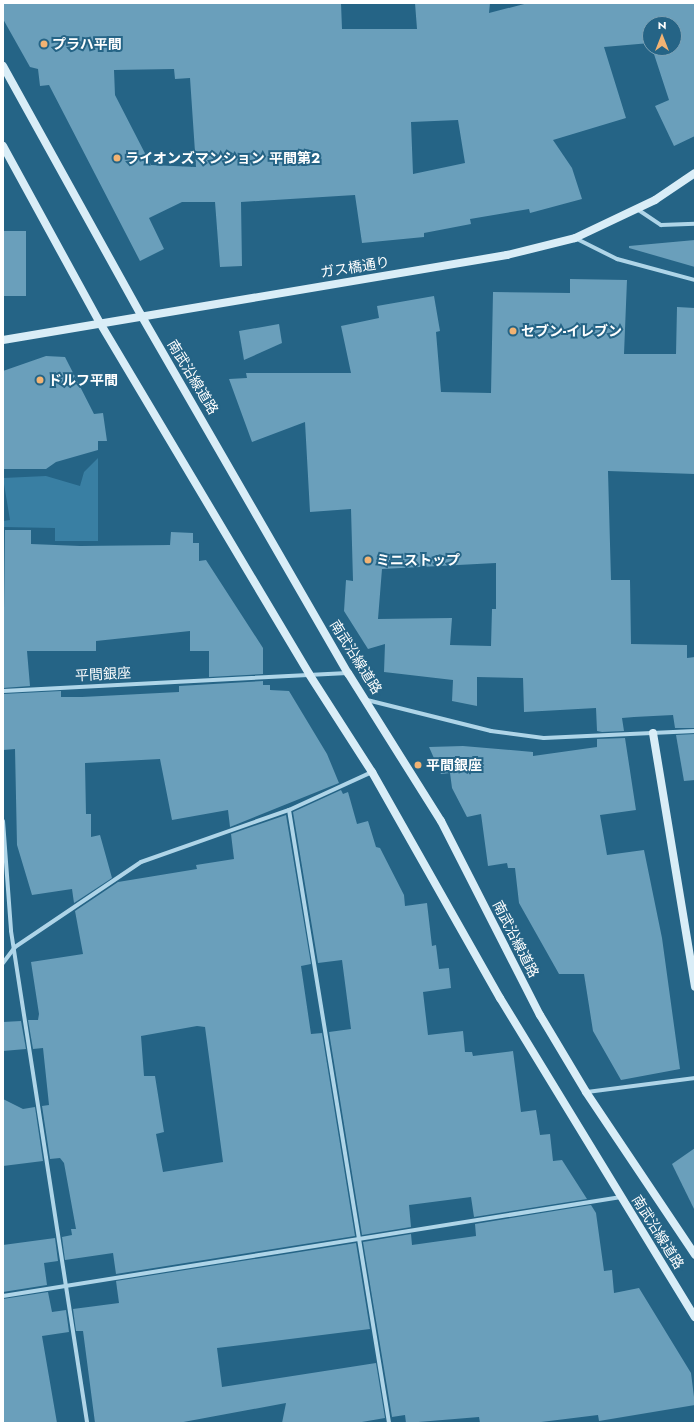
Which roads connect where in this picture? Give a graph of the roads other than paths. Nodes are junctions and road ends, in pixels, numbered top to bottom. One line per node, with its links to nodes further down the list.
1 (3, 66): 8 (street, 南武沿線道路)
2 (3, 146): 9 (street, 南武沿線道路)
3 (695, 174): 4 (street, ガス橋通り)
4 (636, 209): 5 (street); 6 (street, ガス橋通り)
5 (695, 224)
6 (576, 238): 7 (street); 8 (street, ガス橋通り)
7 (695, 280)
8 (141, 315): 9 (street, ガス橋通り); 11 (street, 南武沿線道路)
9 (100, 323): 10 (street, ガス橋通り); 12 (street, 南武沿線道路)
10 (3, 340)
11 (348, 673): 12 (street, 平間銀座); 14 (street, 南武沿線道路)
12 (309, 674): 13 (street, 平間銀座); 17 (street, 南武沿線道路)
13 (3, 691)
14 (367, 700): 16 (street); 24 (street, 南武沿線道路)
15 (695, 731): 16 (street)
16 (653, 733): 22 (street)
17 (372, 772): 18 (street); 25 (street, 南武沿線道路)
18 (289, 810): 20 (street); 26 (street)
19 (3, 821): 20 (street)
20 (15, 947): 21 (street); 28 (street)
21 (3, 963)
22 (695, 987)
23 (695, 1078): 24 (street)
24 (586, 1092): 27 (street, 南武沿線道路)
25 (621, 1197): 26 (street); 30 (street, 南武沿線道路)
26 (359, 1239): 28 (street); 32 (street)
27 (695, 1255)
28 (66, 1286): 29 (street); 31 (street)
29 (3, 1296)
30 (695, 1318)
31 (87, 1423)
32 (389, 1423)

